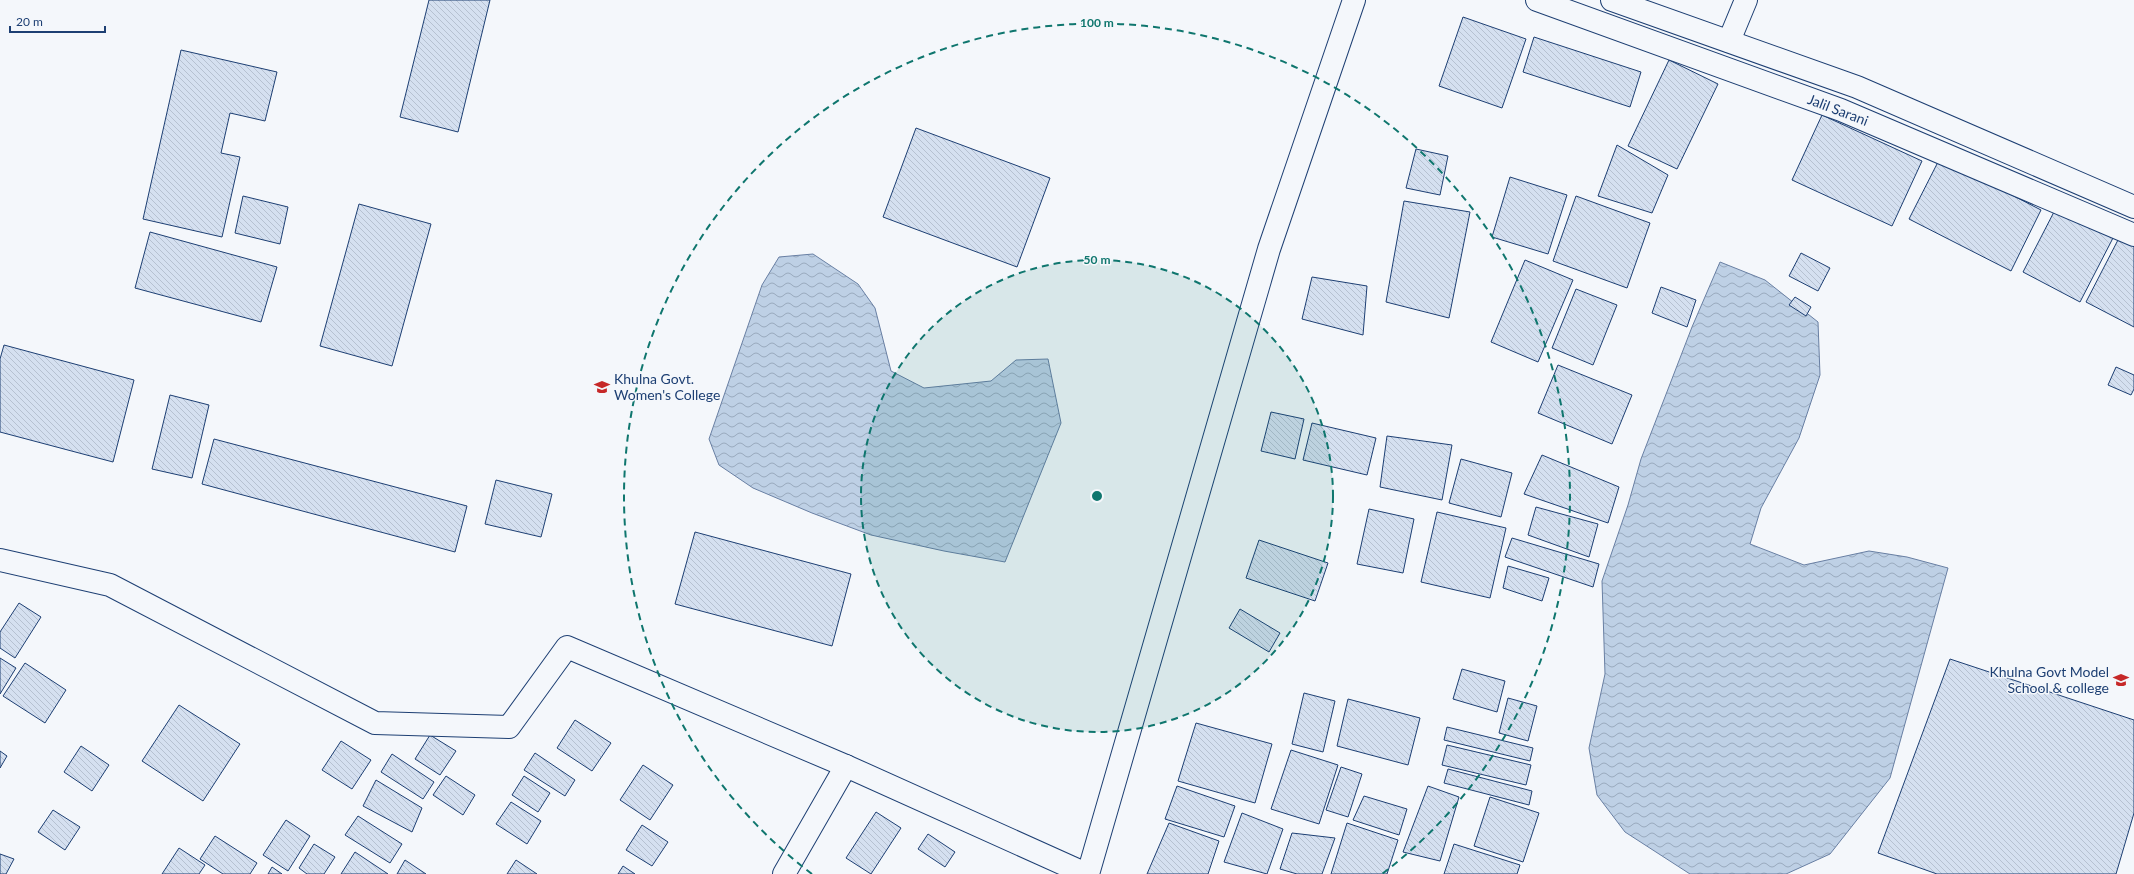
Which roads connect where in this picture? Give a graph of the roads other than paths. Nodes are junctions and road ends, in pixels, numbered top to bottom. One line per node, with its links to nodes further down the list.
1 (1354, 0): 11 (street)
2 (1537, 0): 7 (street, Jalil Sarani)
3 (1612, 0): 5 (street, Jalil Sarani)
4 (1746, 0): 5 (street)
5 (1729, 41): 6 (street, Jalil Sarani)
6 (2134, 207)
7 (2134, 234)
8 (0, 560): 9 (street)
9 (846, 766): 10 (street); 11 (street)
10 (784, 874)
11 (1087, 874)

